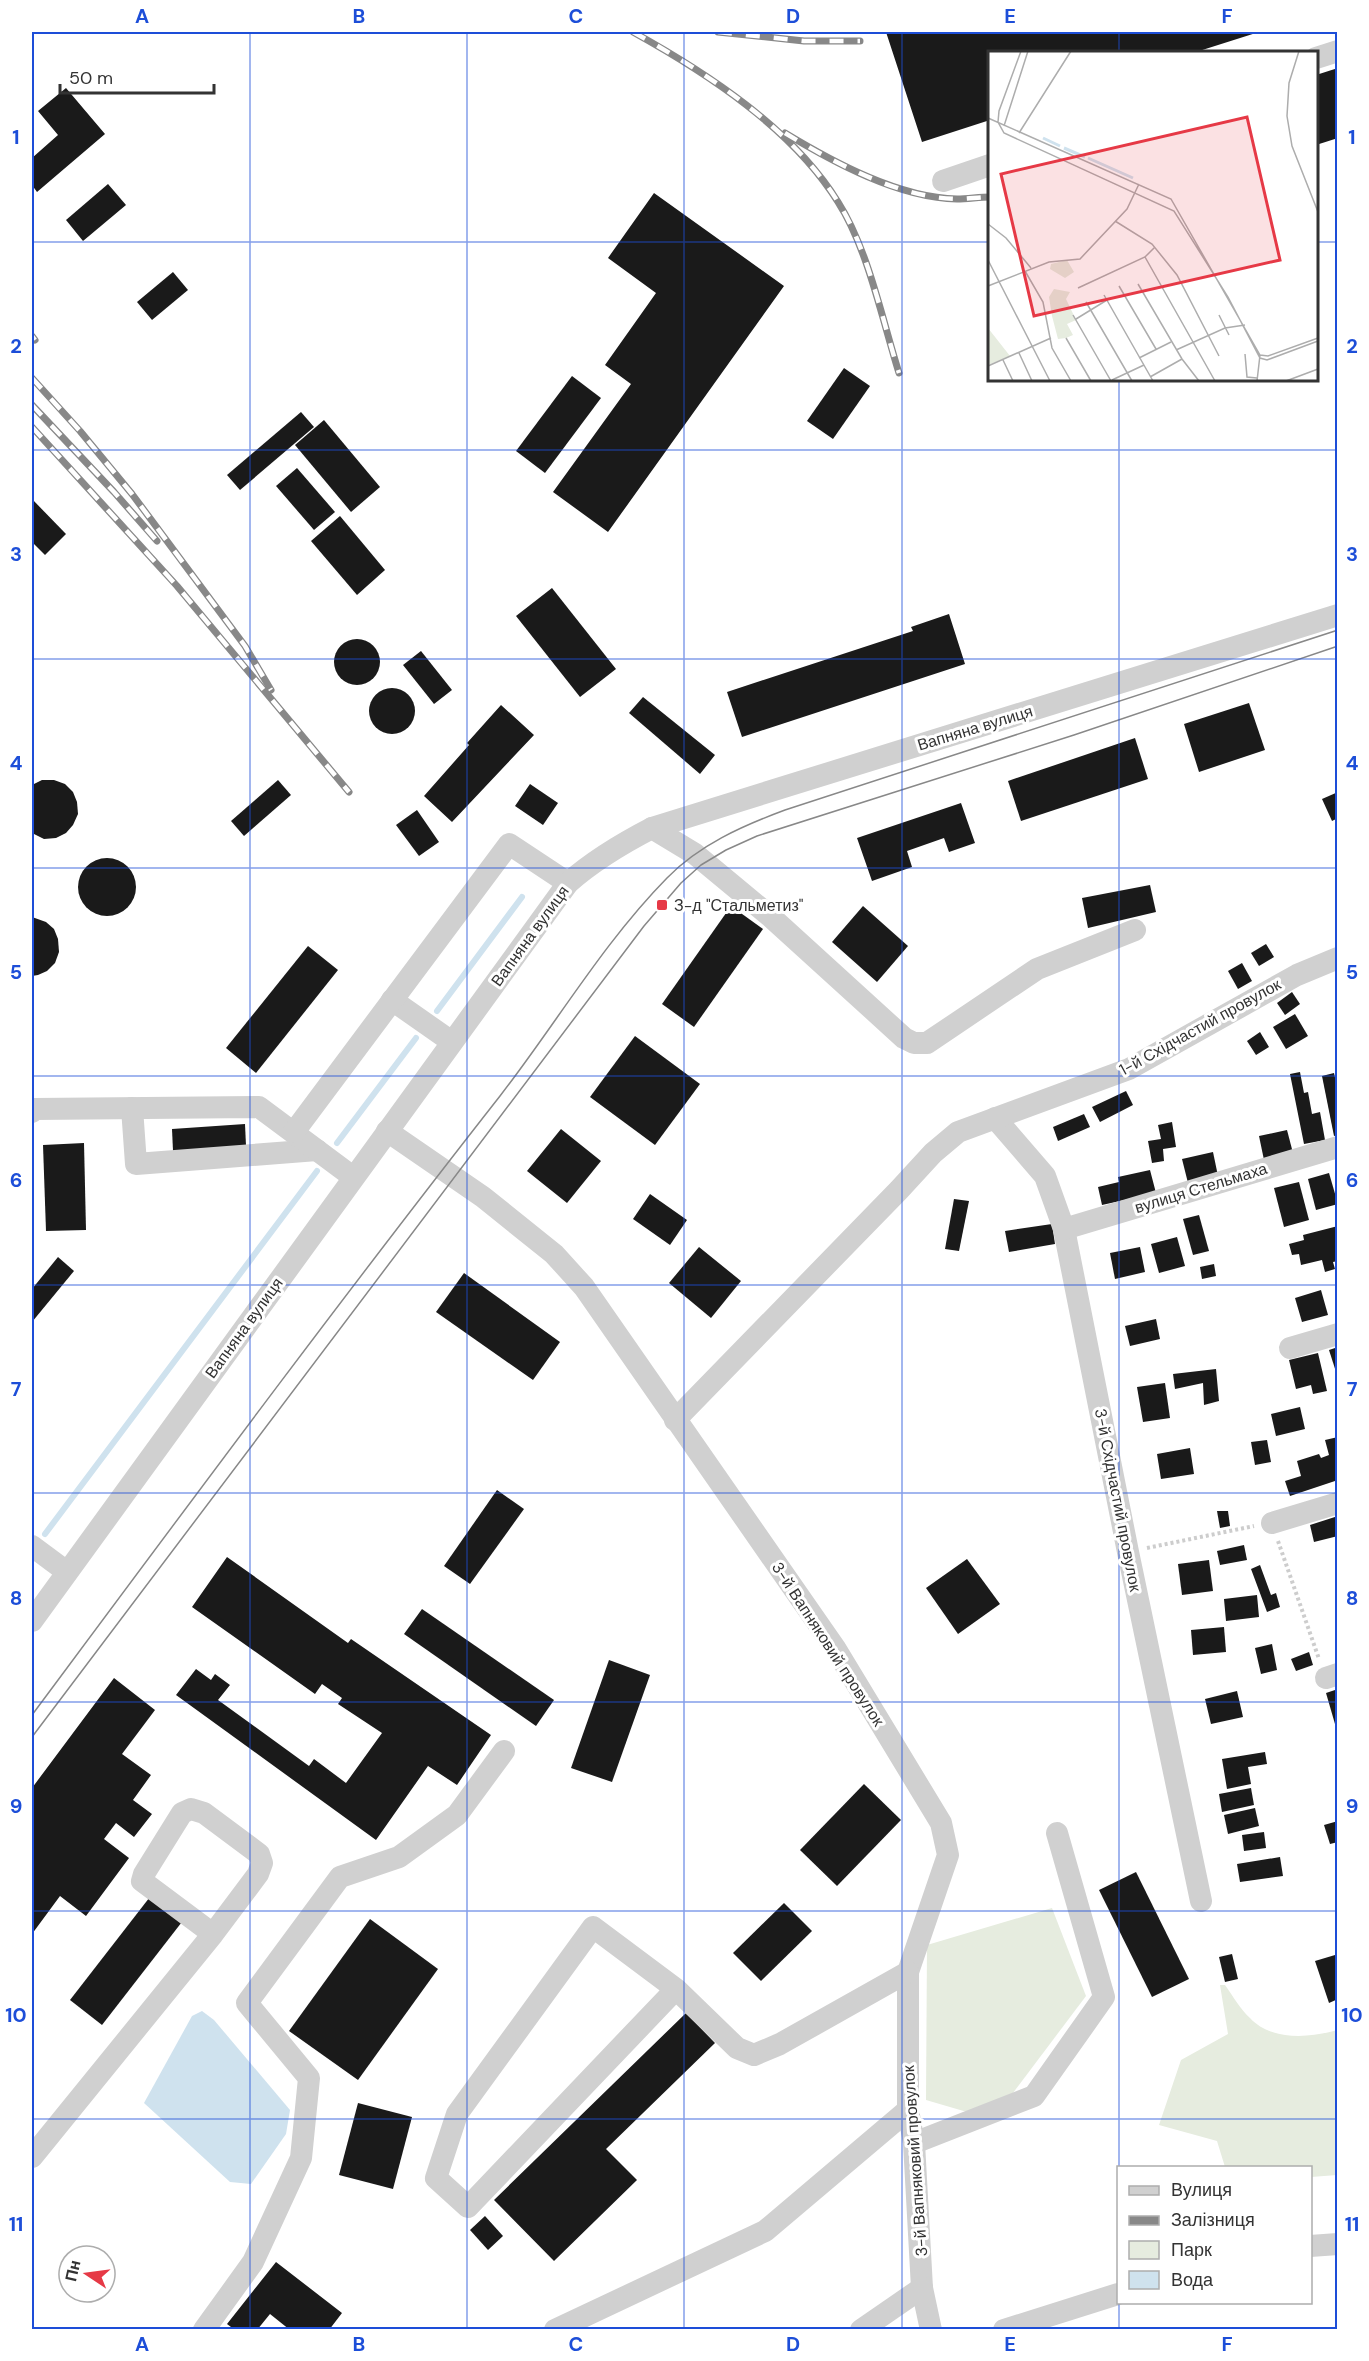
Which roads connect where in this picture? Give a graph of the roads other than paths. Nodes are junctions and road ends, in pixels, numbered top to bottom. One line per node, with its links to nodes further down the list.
1 (1338, 51): 2 (street)
2 (1318, 57)
3 (988, 166): 4 (street)
4 (943, 181)
5 (1338, 615): 6 (street, Вапняна вулиця)
6 (652, 828): 7 (street, Вапняна вулиця); 8 (street)
7 (568, 883): 10 (street); 11 (street, Вапняна вулиця)
8 (1135, 930)
9 (1338, 958): 14 (street, 1-й Східчастий провулок)
10 (392, 1000): 11 (street); 16 (street)
11 (452, 1042): 15 (street, Вапняна вулиця)
12 (132, 1108): 13 (street); 16 (street); 18 (street)
13 (32, 1112)
14 (994, 1118): 20 (street, 3-й Східчастий провулок); 23 (street, 1-й Східчастий провулок)
15 (387, 1131): 19 (street, Вапняна вулиця); 23 (street, 3-й Вапняковий провулок)
16 (294, 1132): 18 (street)
17 (1338, 1147): 20 (street, вулиця Стельмаха)
18 (317, 1150): 19 (street)
19 (354, 1177): 27 (street, Вапняна вулиця)
20 (1064, 1229): 31 (street, 3-й Східчастий провулок)
21 (1338, 1334): 22 (street)
22 (1290, 1348)
23 (675, 1420): 33 (street, 3-й Вапняковий провулок)
24 (1338, 1503): 25 (street)
25 (1272, 1523)
26 (32, 1546): 27 (street)
27 (67, 1572): 28 (street, Вапняна вулиця)
28 (32, 1622)
29 (504, 1751): 42 (street)
30 (1057, 1833): 36 (street)
31 (1201, 1901)
32 (213, 1935): 32 (street); 37 (street)
33 (908, 1972): 34 (street); 35 (street, 3-й Вапняковий провулок)
34 (676, 1989): 34 (street)
35 (909, 2110): 36 (street, 3-й Вапняковий провулок); 43 (street)
36 (914, 2143): 40 (street, 3-й Вапняковий провулок)
37 (32, 2157)
38 (1338, 2244): 39 (street)
39 (1312, 2246)
40 (922, 2288): 44 (street); 45 (street, 3-й Вапняковий провулок)
41 (1117, 2295): 46 (street)
42 (204, 2330)
43 (555, 2330)
44 (861, 2330)
45 (931, 2330)
46 (1004, 2330)

